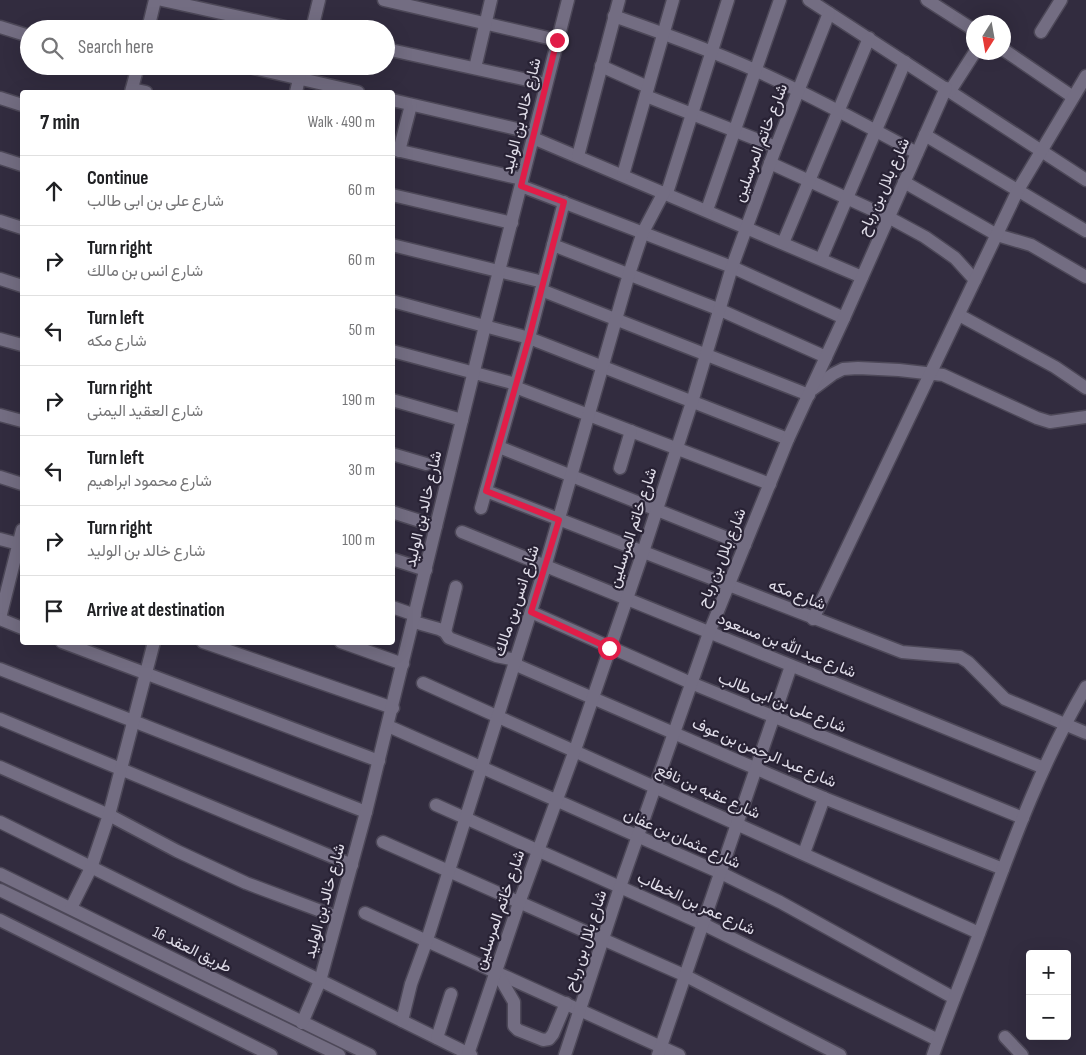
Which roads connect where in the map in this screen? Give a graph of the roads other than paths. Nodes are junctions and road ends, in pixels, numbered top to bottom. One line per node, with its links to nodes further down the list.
1 (155, 0): 16 (street)
2 (162, 0): 17 (street)
3 (319, 0): 18 (street)
4 (384, 0): 19 (street)
5 (491, 0): 19 (street)
6 (568, 0): 26 (street, شارع خالد بن الوليد)
7 (619, 0): 15 (street)
8 (673, 0): 24 (street)
9 (728, 0): 28 (street, شارع انس بن مالك)
10 (780, 0): 34 (street)
11 (809, 0): 14 (street)
12 (927, 0): 20 (street)
13 (1061, 0): 22 (street)
14 (829, 13): 25 (street); 43 (street, شارع خاتم المرسلين)
15 (614, 16): 24 (street); 32 (street)
16 (150, 20)
17 (253, 20)
18 (314, 20)
19 (486, 23): 26 (street); 33 (street)
20 (966, 25)
21 (0, 27): 23 (street)
22 (1041, 32)
23 (20, 33)
24 (663, 33): 28 (street); 45 (street)
25 (869, 38): 31 (street); 51 (street)
26 (557, 40): 39 (street, شارع خالد بن الوليد)
27 (395, 51): 33 (street)
28 (712, 52): 34 (street); 52 (street, شارع انس بن مالك)
29 (1011, 55): 46 (street)
30 (969, 60): 44 (street, شارع بلال بن رباح)
31 (905, 62): 44 (street); 54 (street)
32 (601, 66): 45 (street); 61 (street)
33 (475, 68): 39 (street)
34 (756, 70): 43 (street); 53 (street)
35 (134, 75): 40 (street)
36 (299, 75): 41 (street)
37 (309, 75): 42 (street)
38 (1086, 76): 46 (street)
39 (546, 84): 56 (street, شارع خالد بن الوليد)
40 (131, 90)
41 (296, 90)
42 (352, 90)
43 (798, 90): 51 (street); 57 (street, شارع خاتم المرسلين)
44 (948, 90): 55 (street, شارع بلال بن رباح); 59 (street)
45 (647, 92): 52 (street); 65 (street)
46 (1073, 96): 59 (street)
47 (0, 98): 49 (street)
48 (395, 101): 50 (street)
49 (20, 104)
50 (411, 105): 56 (street); 58 (street)
51 (838, 110): 54 (street); 67 (street)
52 (692, 114): 53 (street); 71 (street, شارع انس بن مالك)
53 (735, 131): 57 (street); 75 (street)
54 (876, 131): 60 (street); 73 (street)
55 (925, 135): 60 (street, شارع بلال بن رباح); 70 (street)
56 (533, 136): 61 (street); 68 (street, شارع خالد بن الوليد)
57 (776, 147): 63 (street, شارع خاتم المرسلين)
58 (396, 150): 68 (street)
59 (1041, 150): 66 (street); 70 (street)
60 (917, 153): 69 (street, شارع بلال بن رباح)
61 (578, 156): 65 (street)
62 (0, 158): 64 (street)
63 (770, 163): 67 (street); 80 (street, شارع خاتم المرسلين)
64 (20, 164)
65 (623, 175): 71 (street)
66 (1086, 179)
67 (809, 180): 73 (street); 84 (street)
68 (522, 182): 74 (street); 78 (street, شارع خالد بن الوليد)
69 (904, 182): 76 (street, شارع بلال بن رباح); 83 (street)
70 (1018, 190): 81 (street); 83 (street)
71 (666, 193): 75 (street); 82 (street, شارع انس بن مالك)
72 (395, 196): 78 (street)
73 (847, 198): 76 (street); 87 (street)
74 (564, 202): 82 (street); 85 (street)
75 (707, 210): 80 (street)
76 (888, 218): 91 (street, شارع بلال بن رباح); 94 (street)
77 (0, 221): 79 (street)
78 (512, 223): 89 (street, شارع خالد بن الوليد)
79 (20, 227)
80 (747, 227): 84 (street); 88 (street, شارع خاتم المرسلين)
81 (1086, 231)
82 (643, 232): 88 (street); 90 (street, شارع انس بن مالك)
83 (997, 235): 92 (street); 94 (street)
84 (783, 243): 87 (street)
85 (553, 245): 90 (street); 96 (street)
86 (395, 246): 89 (street)
87 (821, 259): 91 (street)
88 (732, 267): 98 (street, شارع خاتم المرسلين); 100 (street)
89 (499, 271): 96 (street); 102 (street, شارع خالد بن الوليد)
90 (629, 274): 98 (street); 101 (street, شارع انس بن مالك)
91 (862, 277): 100 (street, شارع بلال بن رباح)
92 (1086, 277)
93 (0, 279): 95 (street)
94 (975, 280): 99 (street)
95 (20, 285)
96 (542, 286): 101 (street); 103 (street)
97 (395, 302): 102 (street)
98 (718, 309): 107 (street, شارع خاتم المرسلين); 108 (street)
99 (959, 314): 111 (street); 113 (street)
100 (844, 318): 108 (street, شارع بلال بن رباح)
101 (616, 320): 107 (street); 109 (street, شارع انس بن مالك)
102 (485, 326): 103 (street); 110 (street, شارع خالد بن الوليد)
103 (529, 338): 109 (street); 112 (street)
104 (0, 339): 105 (street)
105 (20, 344)
106 (395, 352): 110 (street)
107 (705, 355): 114 (street); 116 (street, شارع خاتم المرسلين)
108 (826, 357): 114 (street, شارع بلال بن رباح)
109 (603, 367): 116 (street); 118 (street, شارع انس بن مالك)
110 (474, 373): 112 (street); 121 (street, شارع خالد بن الوليد)
111 (930, 374): 114 (street); 119 (street); 157 (street)
112 (516, 385): 118 (street); 124 (street)
113 (1086, 388)
114 (810, 393): 123 (street, شارع بلال بن رباح)
115 (395, 401): 121 (street)
116 (692, 402): 123 (street); 125 (street, شارع خاتم المرسلين)
117 (0, 415): 120 (street)
118 (589, 415): 122 (street); 129 (street, شارع انس بن مالك)
119 (1086, 417)
120 (20, 420)
121 (462, 420): 138 (street, شارع خالد بن الوليد)
122 (631, 431): 125 (street); 128 (street)
123 (788, 439): 132 (street, شارع بلال بن رباح)
124 (498, 447): 129 (street); 133 (street)
125 (677, 448): 132 (street); 135 (street, شارع خاتم المرسلين)
126 (395, 455): 127 (street)
127 (426, 464)
128 (620, 468)
129 (572, 476): 135 (street); 137 (street, شارع انس بن مالك)
130 (0, 477): 131 (street)
131 (20, 483)
132 (770, 484): 142 (street, شارع بلال بن رباح)
133 (486, 491): 134 (street); 137 (street, شارع مكه)
134 (481, 508)
135 (657, 509): 142 (street); 144 (street, شارع خاتم المرسلين)
136 (395, 513): 138 (street)
137 (559, 520): 144 (street, شارع مكه); 146 (street, شارع انس بن مالك)
138 (436, 526): 147 (street, شارع خالد بن الوليد)
139 (462, 532): 146 (street, شارع عبد الله بن مسعود)
140 (20, 536): 141 (street)
141 (0, 539)
142 (745, 545): 149 (street, شارع بلال بن رباح)
143 (20, 547): 148 (street)
144 (643, 552): 149 (street, شارع مكه); 151 (street, شارع خاتم المرسلين)
145 (395, 560): 147 (street)
146 (545, 567): 151 (street, شارع عبد الله بن مسعود); 154 (street, شارع انس بن مالك)
147 (426, 570): 155 (street, شارع خالد بن الوليد)
148 (17, 579): 152 (street)
149 (728, 586): 157 (street, شارع مكه); 160 (street, شارع بلال بن رباح)
150 (456, 587): 159 (street)
151 (627, 598): 160 (street, شارع عبد الله بن مسعود); 165 (street, شارع خاتم المرسلين)
152 (2, 600): 156 (street)
153 (395, 608): 155 (street, شارع عبد الرحمن بن عوف)
154 (531, 612): 165 (street, شارع على بن ابى طالب); 166 (street, شارع انس بن مالك)
155 (415, 618): 159 (street, شارع عبد الرحمن بن عوف); 167 (street, شارع خالد بن الوليد)
156 (0, 619): 158 (street)
157 (814, 619): 180 (street, شارع مكه)
158 (20, 627)
159 (445, 632): 166 (street, شارع عبد الرحمن بن عوف)
160 (709, 633): 168 (street, شارع عبد الله بن مسعود); 172 (street, شارع بلال بن رباح)
161 (70, 645): 170 (street)
162 (153, 645): 170 (street)
163 (212, 645): 175 (street)
164 (349, 645): 167 (street)
165 (609, 648): 172 (street, شارع على بن ابى طالب); 174 (street, شارع خاتم المرسلين)
166 (515, 662): 174 (street, شارع عبد الرحمن بن عوف); 176 (street, شارع انس بن مالك)
167 (403, 664): 175 (street, شارع خالد بن الوليد)
168 (792, 666): 177 (street); 188 (street, شارع عبد الله بن مسعود)
169 (0, 669): 179 (street)
170 (146, 674): 179 (street); 185 (street)
171 (423, 683): 176 (street, شارع عقبه بن نافع)
172 (691, 683): 177 (street, شارع على بن ابى طالب); 182 (street, شارع بلال بن رباح)
173 (1086, 686): 180 (street)
174 (592, 697): 182 (street, شارع عبد الرحمن بن عوف); 184 (street, شارع خاتم المرسلين)
175 (393, 708): 181 (street, شارع خالد بن الوليد)
176 (498, 716): 184 (street, شارع عقبه بن نافع); 187 (street, شارع انس بن مالك)
177 (774, 717): 190 (street); 198 (street, شارع على بن ابى طالب)
178 (0, 719): 189 (street)
179 (133, 721): 189 (street); 195 (street)
180 (1064, 724): 183 (street, شارع مكه); 188 (street)
181 (388, 726): 185 (street, شارع خالد بن الوليد); 187 (street, شارع عثمان بن عفان)
182 (675, 732): 190 (street, شارع عبد الرحمن بن عوف); 191 (street, شارع بلال بن رباح)
183 (1086, 733)
184 (574, 750): 191 (street, شارع عقبه بن نافع); 193 (street, شارع خاتم المرسلين)
185 (379, 761): 195 (street, شارع خالد بن الوليد)
186 (0, 768): 196 (street)
187 (482, 768): 193 (street, شارع عثمان بن عفان); 197 (street, شارع انس بن مالك)
188 (1044, 768): 198 (street)
189 (121, 769): 196 (street); 205 (street)
190 (756, 769): 192 (street, شارع عبد الرحمن بن عوف); 200 (street)
191 (655, 786): 200 (street, شارع عقبه بن نافع); 201 (street, شارع بلال بن رباح)
192 (824, 798): 204 (street); 207 (street, شارع عبد الرحمن بن عوف)
193 (556, 800): 201 (street, شارع عثمان بن عفان); 203 (street, شارع خاتم المرسلين)
194 (436, 805): 197 (street, شارع عمر بن الخطاب)
195 (366, 812): 205 (street, شارع خالد بن الوليد)
196 (109, 815): 206 (street); 216 (street)
197 (466, 818): 203 (street, شارع عمر بن الخطاب); 208 (street, شارع انس بن مالك)
198 (1023, 818): 207 (street)
199 (0, 822): 206 (street)
200 (738, 823): 204 (street, شارع عقبه بن نافع); 209 (street)
201 (638, 836): 209 (street, شارع عثمان بن عفان); 211 (street, شارع بلال بن رباح)
202 (383, 842): 208 (street)
203 (538, 850): 211 (street, شارع عمر بن الخطاب); 213 (street, شارع خاتم المرسلين)
204 (804, 853): 219 (street, شارع عقبه بن نافع)
205 (352, 865): 216 (street, شارع خالد بن الوليد)
206 (91, 868): 214 (street); 224 (street)
207 (1003, 869): 219 (street)
208 (449, 871): 213 (street); 220 (street, شارع انس بن مالك)
209 (720, 873): 218 (street); 226 (street, شارع عثمان بن عفان)
210 (0, 874): 214 (street, طريق العقد 16)
211 (620, 887): 218 (street, شارع عمر بن الخطاب); 221 (street, شارع بلال بن رباح)
212 (0, 890): 237 (street, طريق العقد 16)
213 (519, 902): 221 (street); 222 (street, شارع خاتم المرسلين)
214 (71, 908): 230 (street, طريق العقد 16)
215 (366, 913): 220 (street)
216 (338, 917): 224 (street, شارع خالد بن الوليد)
217 (0, 920): 236 (street)
218 (703, 924): 223 (street); 233 (street, شارع عمر بن الخطاب)
219 (980, 932): 226 (street)
220 (427, 940): 222 (street); 229 (street, شارع انس بن مالك)
221 (603, 940): 223 (street); 228 (street, شارع بلال بن رباح)
222 (496, 971): 227 (street); 227 (street); 235 (street, شارع خاتم المرسلين)
223 (686, 976): 234 (street); 241 (street)
224 (320, 981): 229 (street); 230 (street, شارع خالد بن الوليد)
225 (451, 994): 232 (street)
226 (954, 998): 233 (street)
227 (566, 1003): 228 (street)
228 (580, 1009): 234 (street); 239 (street, شارع بلال بن رباح)
229 (402, 1021): 232 (street)
230 (302, 1023): 238 (street, طريق العقد 16)
231 (1005, 1037): 243 (street)
232 (437, 1038): 235 (street)
233 (938, 1040): 242 (street)
234 (660, 1050): 240 (street)
235 (470, 1054)
236 (271, 1055)
237 (339, 1055)
238 (370, 1055)
239 (565, 1055)
240 (679, 1055)
241 (840, 1055)
242 (933, 1055)
243 (1022, 1055)

